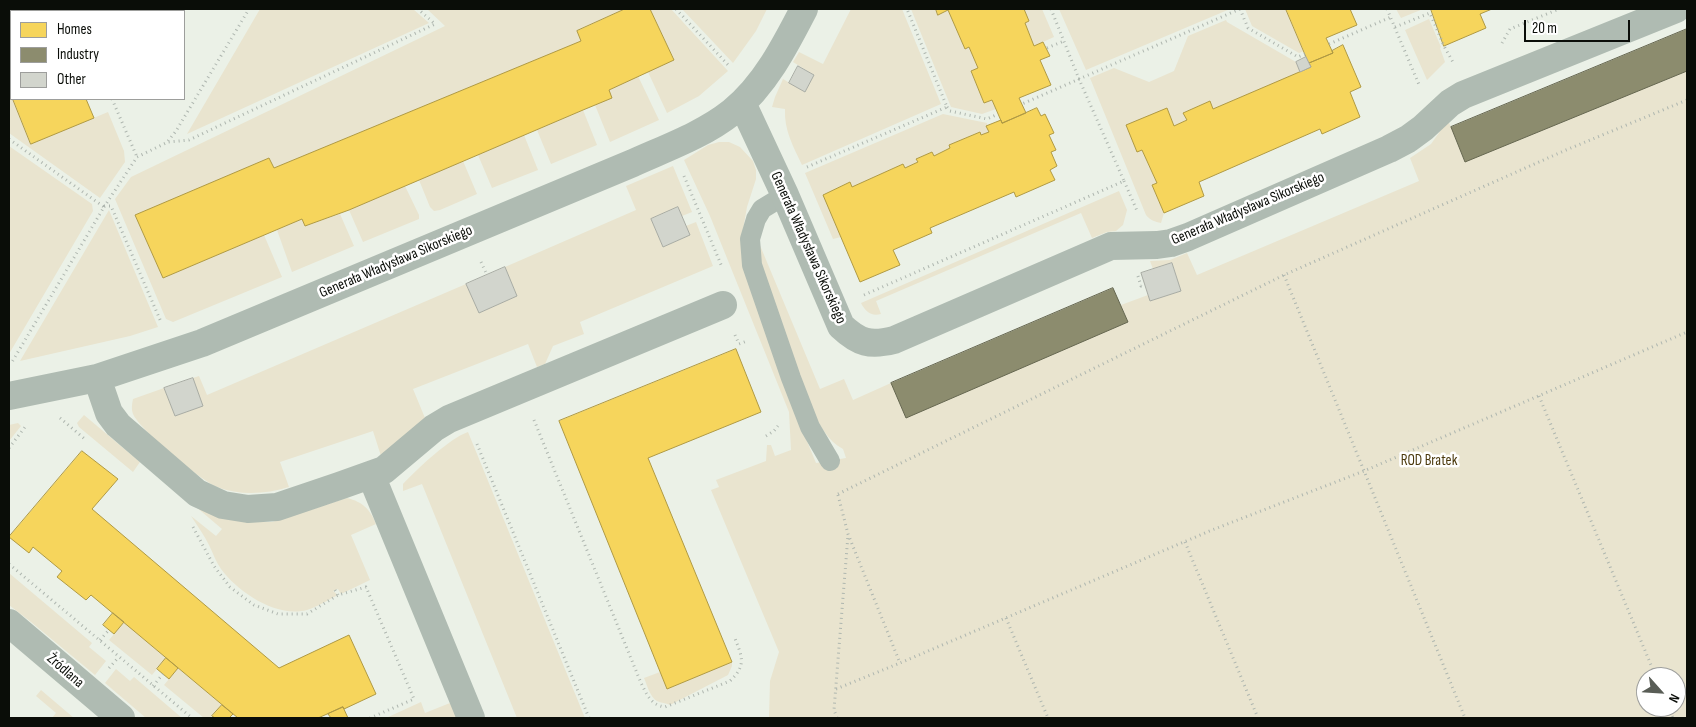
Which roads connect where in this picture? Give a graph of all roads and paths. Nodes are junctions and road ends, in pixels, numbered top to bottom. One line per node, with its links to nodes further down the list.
1 (249, 9): 29 (path)
2 (418, 9): 29 (path)
3 (676, 9): 19 (path)
4 (804, 9): 24 (street, Generała Władysława Sikorskiego)
5 (907, 9): 26 (path)
6 (1051, 9): 13 (path)
7 (1240, 9): 17 (path); 20 (path)
8 (1386, 9): 11 (path)
9 (1559, 9): 15 (path)
10 (1676, 9): 33 (street, Generała Władysława Sikorskiego)
11 (1391, 17): 12 (path); 14 (path)
12 (1395, 27): 18 (path); 21 (path)
13 (1064, 41): 16 (path); 20 (path)
14 (1329, 44)
15 (1499, 44)
16 (1047, 48)
17 (1305, 54)
18 (1450, 70)
19 (734, 71)
20 (1080, 79): 25 (path); 37 (path)
21 (1423, 93)
22 (112, 100): 31 (path)
23 (1687, 100): 36 (path)
24 (742, 103): 30 (street, Generała Władysława Sikorskiego); 33 (street, Generała Władysława Sikorskiego)
25 (1022, 104)
26 (947, 107): 27 (path); 32 (path)
27 (998, 114)
28 (9, 140): 34 (path)
29 (168, 142): 31 (path)
30 (672, 146): 35 (path); 44 (street, Generała Władysława Sikorskiego)
31 (137, 157): 34 (path)
32 (804, 169)
33 (785, 196): 53 (lane)
34 (104, 207): 39 (path); 43 (path)
35 (718, 259)
36 (1284, 275): 54 (path); 56 (path)
37 (858, 298)
38 (723, 305): 55 (street)
39 (161, 322)
40 (1687, 332): 46 (path)
41 (736, 336): 42 (path)
42 (752, 338)
43 (9, 367)
44 (97, 378): 45 (street, Generała Władysława Sikorskiego); 55 (street)
45 (9, 396)
46 (1539, 396): 54 (path); 71 (path)
47 (56, 415): 51 (path)
48 (534, 415): 66 (path)
49 (29, 422): 52 (path)
50 (475, 439): 79 (path)
51 (92, 444)
52 (9, 448)
53 (830, 461): 56 (path)
54 (1364, 471): 59 (path); 83 (path)
55 (371, 475): 78 (street)
56 (838, 494): 58 (path)
57 (191, 524): 62 (path)
58 (848, 534): 69 (path); 74 (path)
59 (1186, 542): 63 (path); 82 (path)
60 (9, 564): 67 (path)
61 (335, 590): 62 (path)
62 (338, 595): 77 (path)
63 (1006, 618): 69 (path); 81 (path)
64 (9, 623): 75 (street, Źródlana)
65 (109, 630): 67 (path)
66 (734, 636)
67 (100, 640): 68 (path)
68 (119, 657): 70 (path); 73 (path)
69 (900, 663): 74 (path)
70 (110, 667)
71 (1652, 667)
72 (163, 674): 73 (path)
73 (153, 686): 76 (path)
74 (836, 690): 80 (path)
75 (121, 718)
76 (192, 718)
77 (370, 718)
78 (471, 718)
79 (589, 718)
80 (837, 718)
81 (1048, 718)
82 (1258, 718)
83 (1465, 718)

